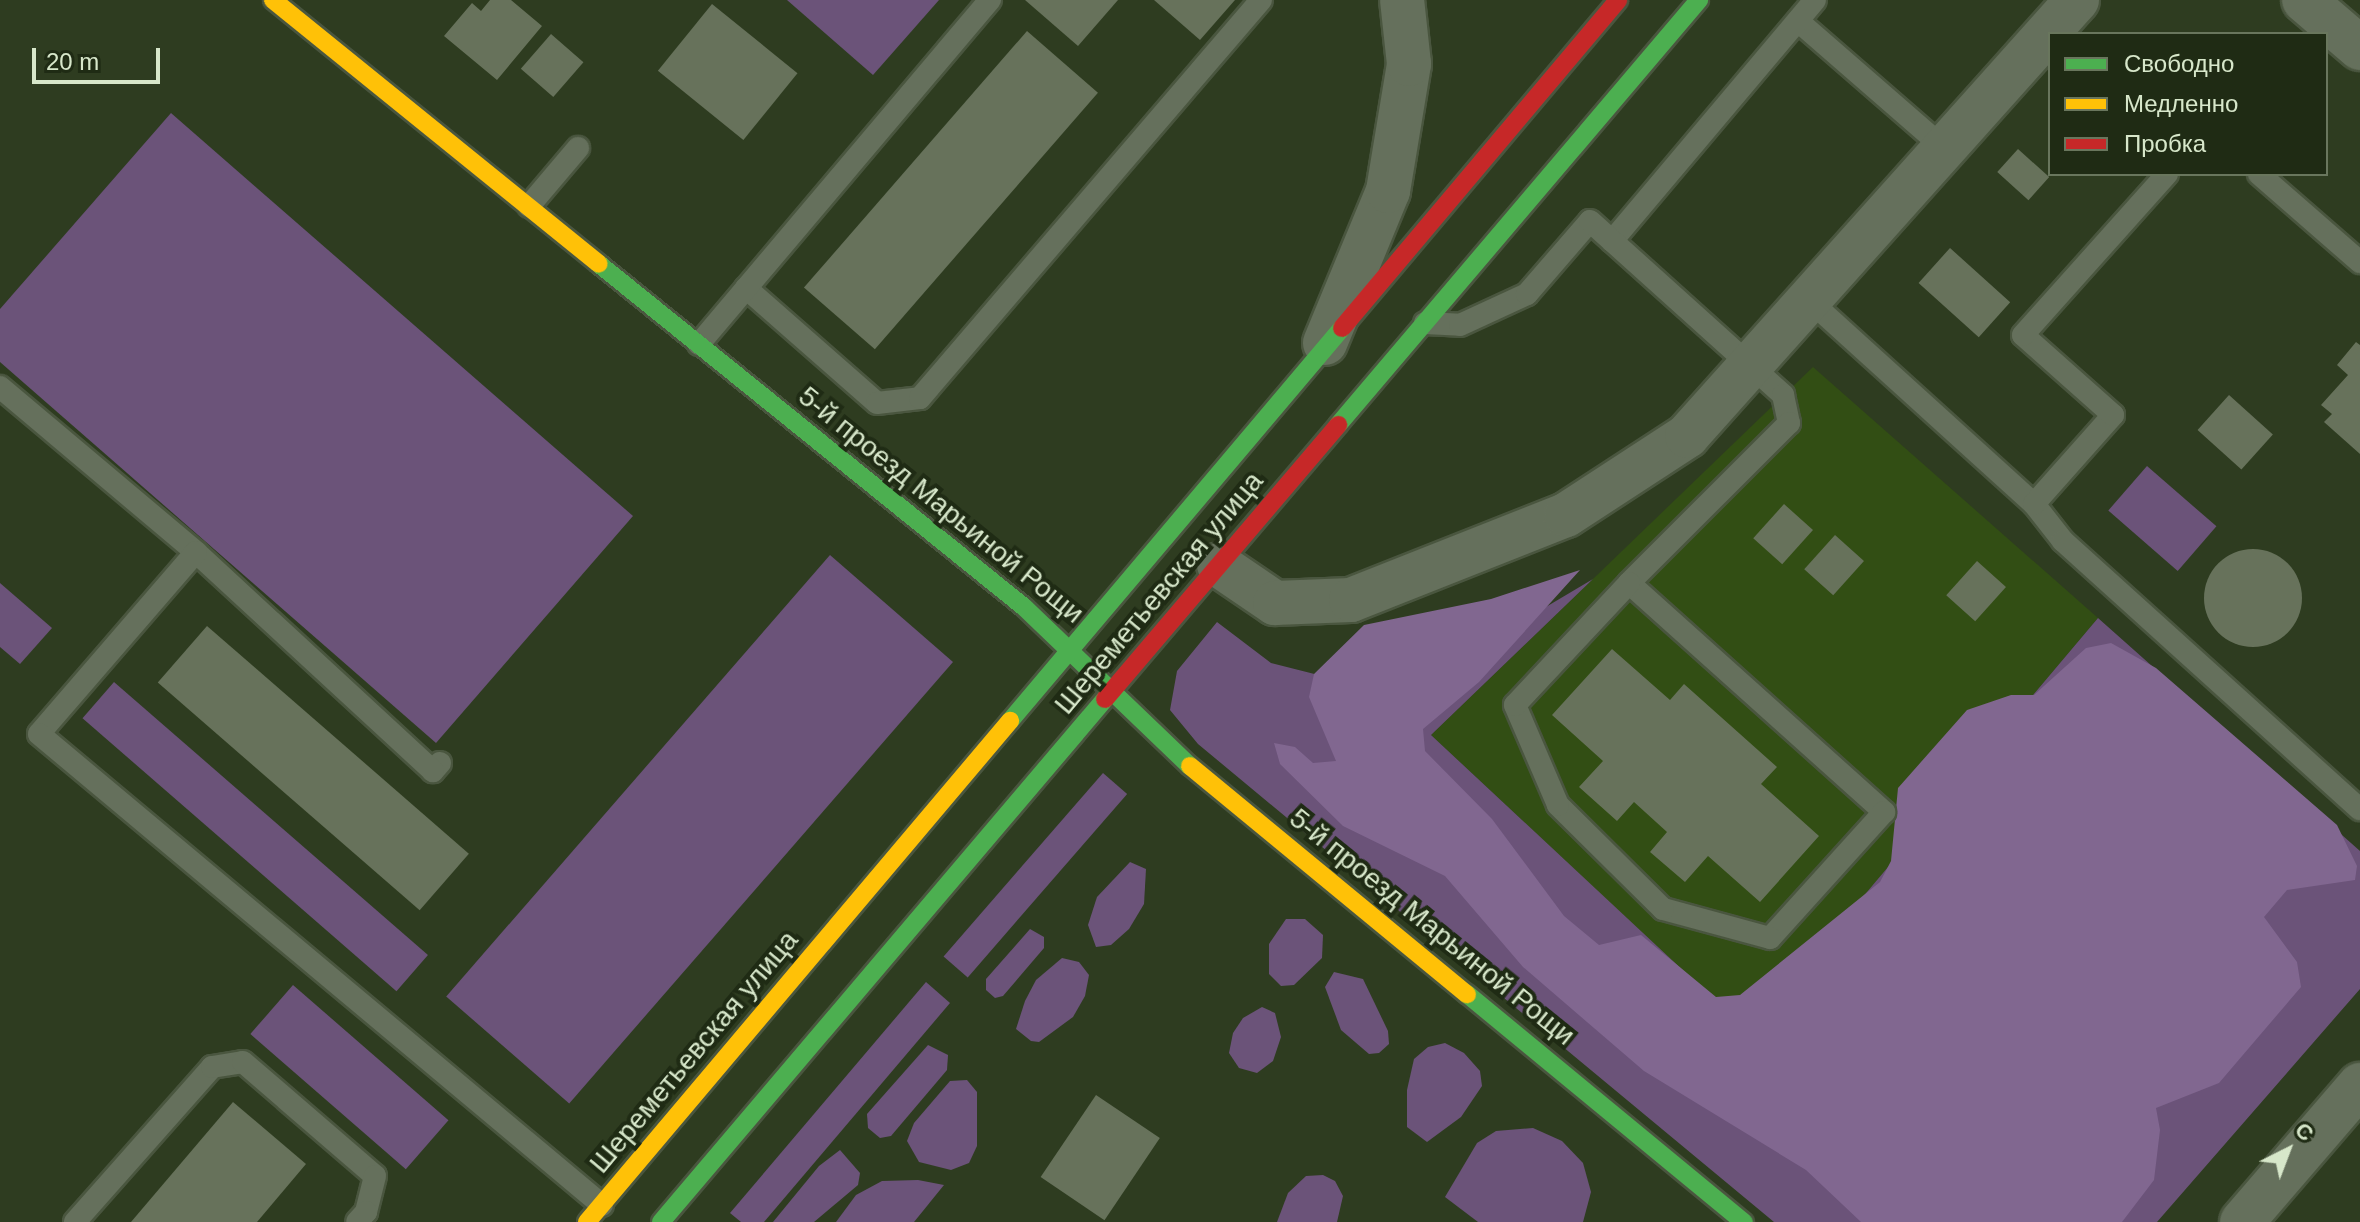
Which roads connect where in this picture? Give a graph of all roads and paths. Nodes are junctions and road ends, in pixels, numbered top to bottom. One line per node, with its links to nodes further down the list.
1 (273, 0): 18 (main road, 5-й проезд Марьиной Рощи)
2 (990, 0): 21 (lane)
3 (1261, 0): 21 (lane)
4 (1402, 0): 25 (street)
5 (1618, 0): 25 (main road, Шереметьевская улица)
6 (1699, 0): 23 (main road, Шереметьевская улица)
7 (1815, 0): 10 (lane)
8 (2077, 0): 11 (street)
9 (2304, 0): 13 (street)
10 (1798, 21): 15 (lane); 19 (lane)
11 (2049, 32)
12 (2048, 33): 15 (street)
13 (2360, 48)
14 (578, 148): 18 (lane)
15 (1945, 149): 22 (street)
16 (2165, 176): 28 (lane)
17 (2261, 176): 20 (lane)
18 (529, 206): 24 (main road, 5-й проезд Марьиной Рощи)
19 (1612, 241): 23 (lane); 26 (lane)
20 (2360, 262)
21 (746, 288): 24 (lane)
22 (1809, 300): 26 (street); 28 (lane)
23 (1425, 323): 30 (main road, Шереметьевская улица)
24 (699, 344): 32 (main road, 5-й проезд Марьиной Рощи)
25 (1324, 345): 32 (main road, Шереметьевская улица)
26 (1750, 366): 30 (street); 31 (lane)
27 (0, 387): 29 (lane)
28 (2034, 504): 35 (lane)
29 (196, 552): 34 (lane); 37 (lane)
30 (1219, 565): 33 (main road, Шереметьевская улица)
31 (1629, 583): 31 (lane)
32 (1070, 648): 33 (main road, 5-й проезд Марьиной Рощи); 37 (main road, Шереметьевская улица)
33 (1112, 691): 41 (main road, Шереметьевская улица); 42 (main road, 5-й проезд Марьиной Рощи)
34 (440, 763)
35 (2360, 809)
36 (2360, 1085): 43 (street)
37 (602, 1205): 40 (main road, Шереметьевская улица)
38 (75, 1222): 39 (lane)
39 (357, 1222)
40 (587, 1222)
41 (661, 1222)
42 (1744, 1222)
43 (2242, 1222)

